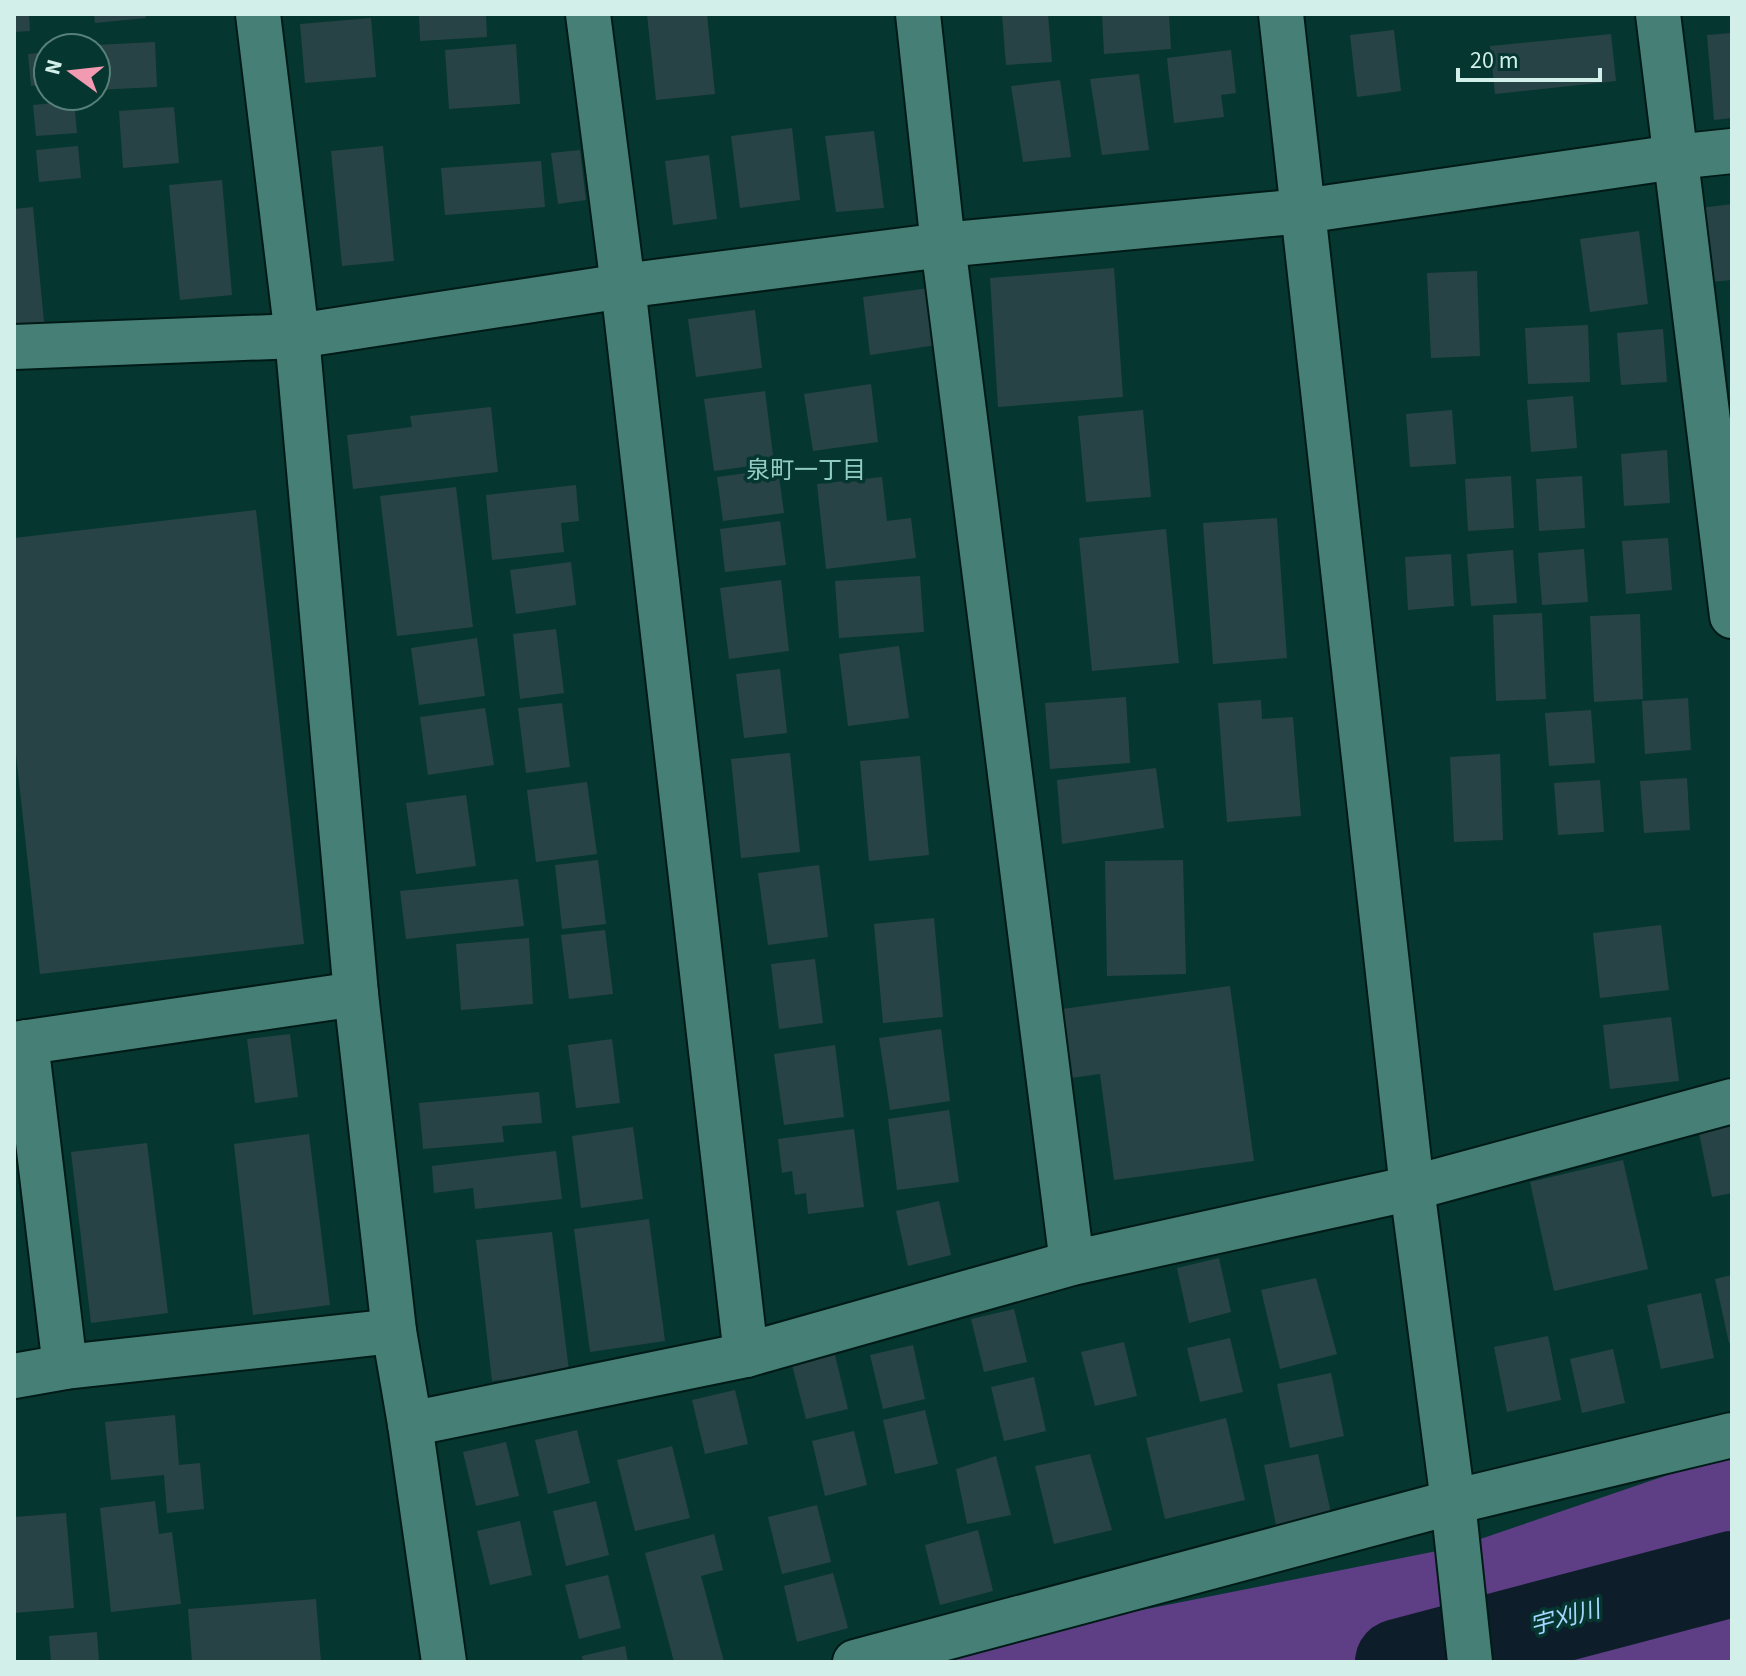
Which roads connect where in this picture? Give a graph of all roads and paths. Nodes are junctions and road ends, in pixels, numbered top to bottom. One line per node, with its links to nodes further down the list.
1 (258, 14): 11 (street)
2 (588, 14): 10 (street)
3 (918, 14): 9 (street)
4 (1281, 14): 8 (street)
5 (1658, 14): 7 (street)
6 (1732, 151): 7 (street)
7 (1675, 157): 8 (street); 13 (street)
8 (1303, 211): 9 (street); 17 (street)
9 (943, 245): 10 (street); 18 (street)
10 (623, 286): 11 (street); 20 (street)
11 (297, 336): 12 (street); 14 (street)
12 (14, 347)
13 (1732, 616)
14 (356, 994): 15 (street); 19 (street)
15 (20, 1043): 21 (street)
16 (1732, 1101): 17 (street)
17 (1412, 1188): 18 (street); 25 (street)
18 (1072, 1263): 20 (street)
19 (394, 1331): 21 (street); 23 (street)
20 (746, 1355): 23 (street)
21 (65, 1367): 22 (street)
22 (14, 1376)
23 (410, 1424): 26 (street)
24 (1732, 1435): 25 (street)
25 (1453, 1502): 27 (street); 28 (street)
26 (444, 1662)
27 (855, 1662)
28 (1470, 1662)

